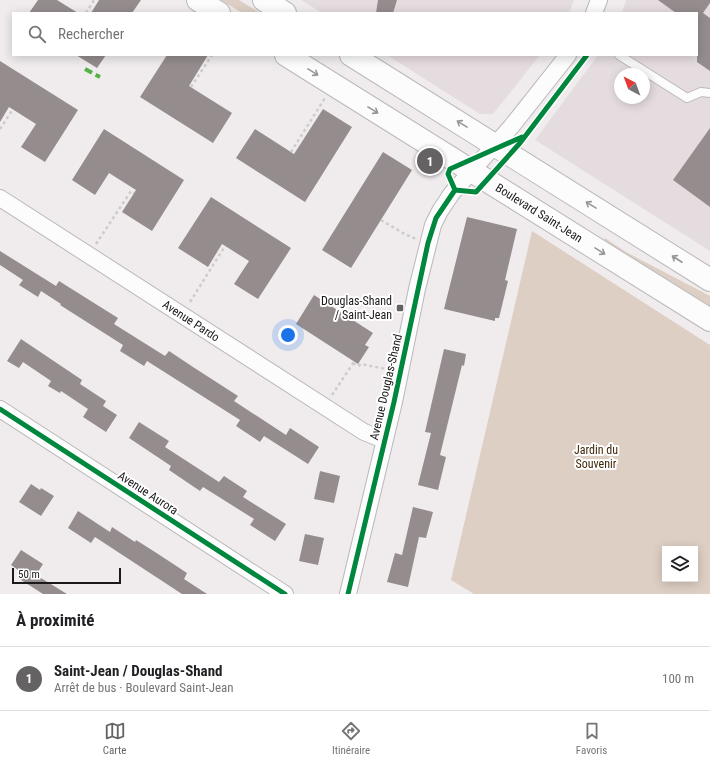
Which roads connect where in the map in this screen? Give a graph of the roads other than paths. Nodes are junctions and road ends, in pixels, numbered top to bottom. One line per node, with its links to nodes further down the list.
1 (198, 0): 4 (main road)
2 (264, 0): 5 (main road)
3 (599, 0): 6 (street)
4 (217, 12)
5 (283, 12)
6 (594, 12)
7 (288, 56): 13 (main road, Boulevard Saint-Jean, one-way to 13)
8 (353, 56): 12 (main road, one-way to 8)
9 (567, 56): 12 (street, Avenue Douglas-Shand)
10 (621, 56): 11 (lane)
11 (710, 93)
12 (495, 145): 13 (street, Avenue Douglas-Shand); 15 (main road, one-way to 12)
13 (472, 172): 16 (main road, Boulevard Saint-Jean, one-way to 16); 18 (street, Avenue Douglas-Shand)
14 (0, 198): 18 (street, Avenue Pardo)
15 (710, 280)
16 (710, 320)
17 (0, 409): 19 (street, Avenue Aurora)
18 (384, 440): 20 (street, Avenue Douglas-Shand)
19 (285, 594)
20 (348, 594)

